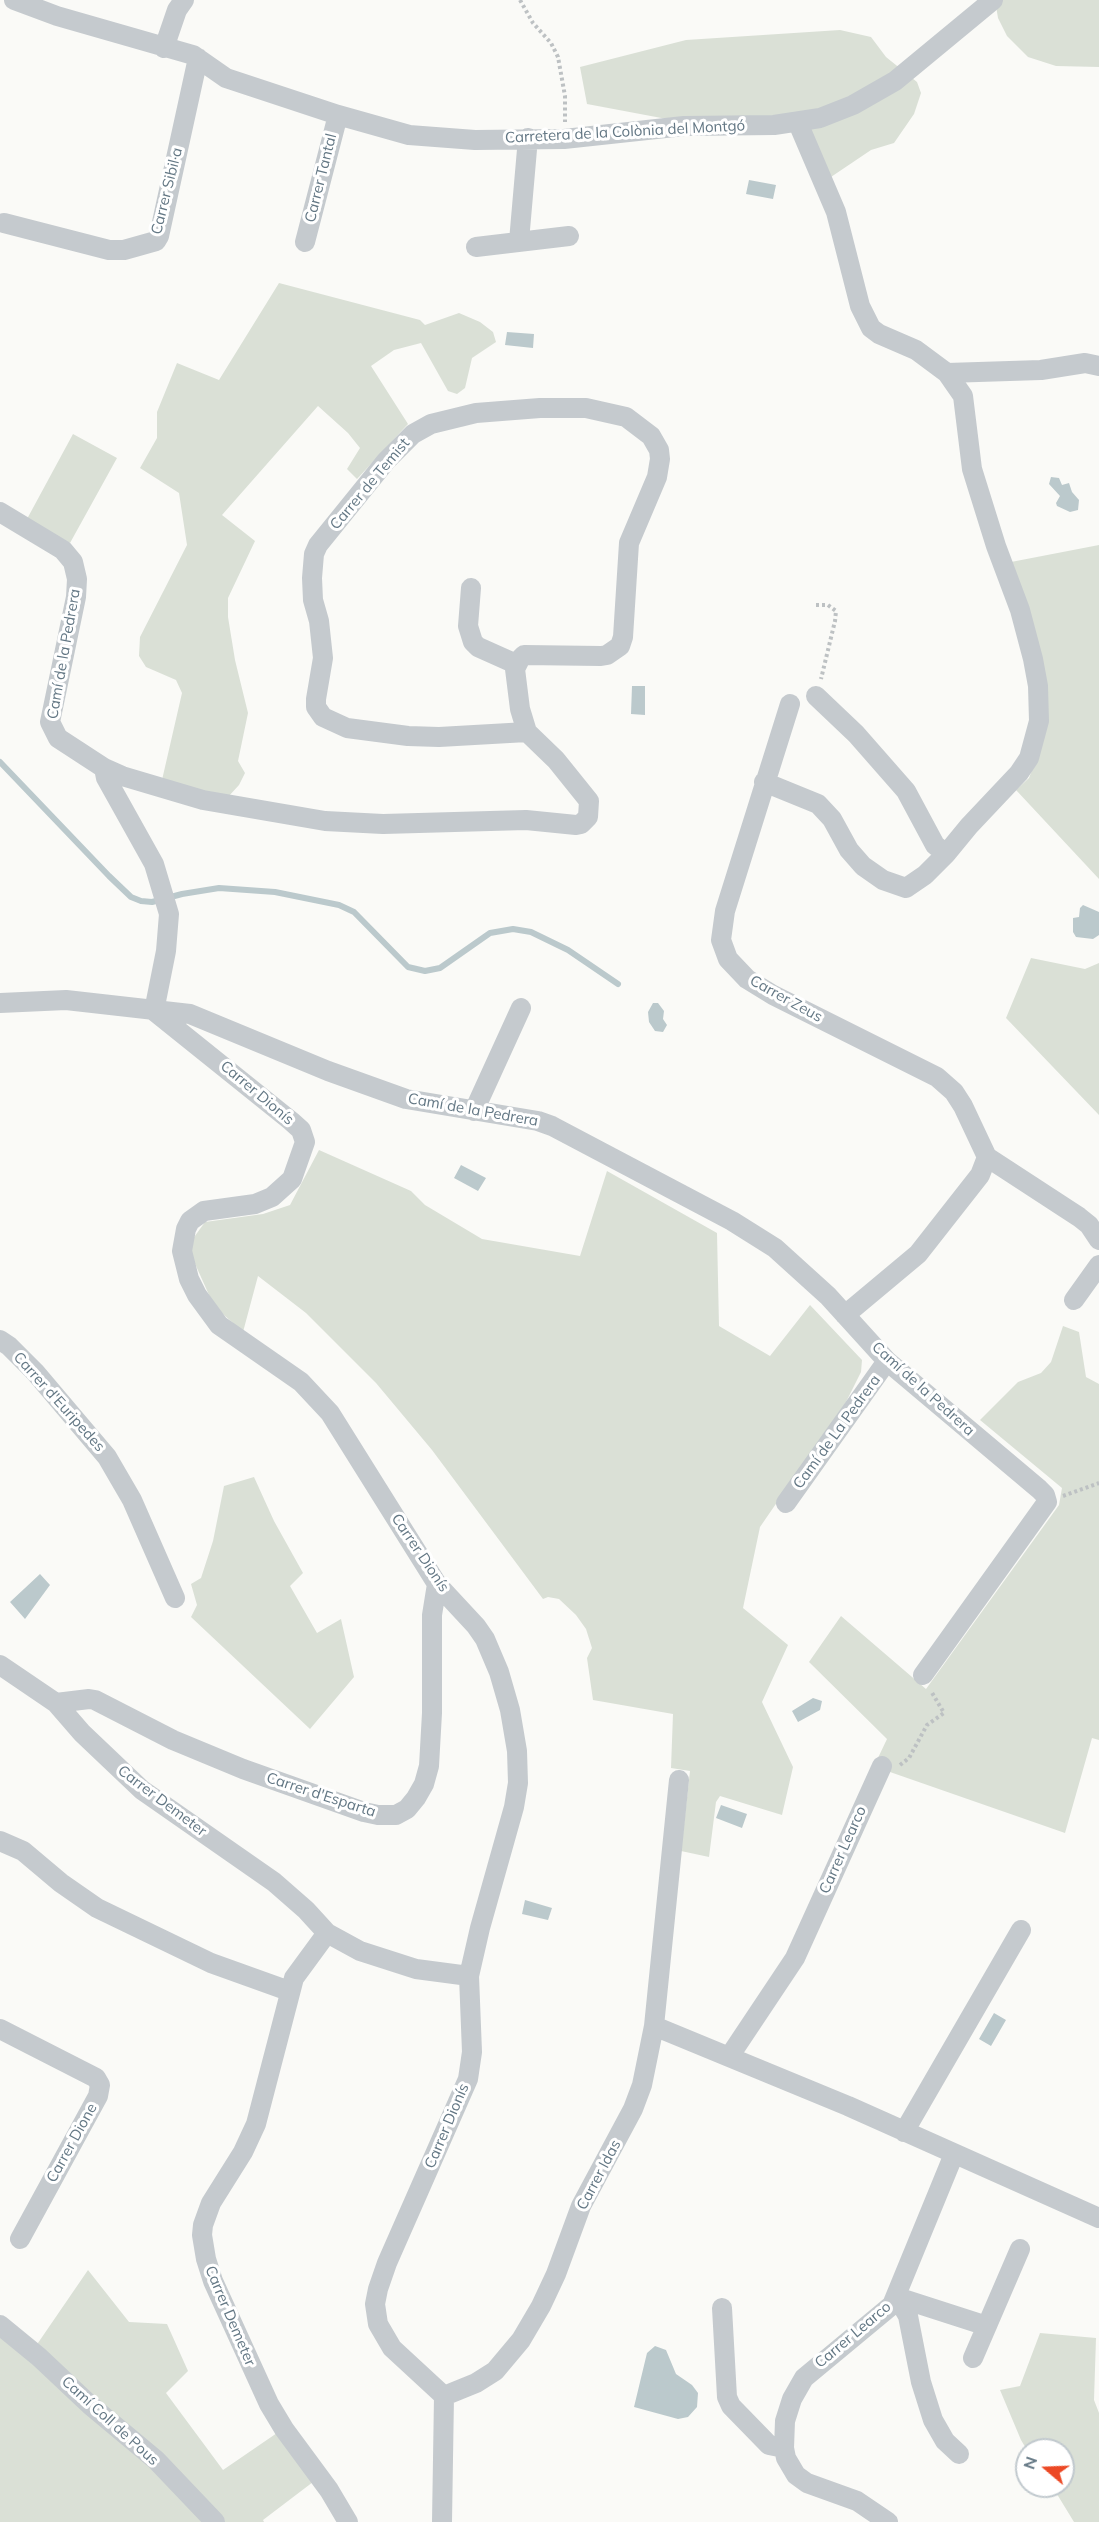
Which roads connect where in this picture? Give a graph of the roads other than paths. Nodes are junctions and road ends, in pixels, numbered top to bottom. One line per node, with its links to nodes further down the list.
1 (14, 0): 4 (street, Carretera de la Colònia del Montgó)
2 (184, 0): 4 (street)
3 (993, 0): 7 (street, Carretera de la Colònia del Montgó)
4 (164, 48): 5 (street, Carretera de la Colònia del Montgó)
5 (198, 58): 6 (street, Carretera de la Colònia del Montgó); 9 (street, Carrer Sibil·a)
6 (338, 115): 8 (street, Carretera de la Colònia del Montgó); 12 (street, Carrer Tantal)
7 (798, 123): 8 (street, Carretera de la Colònia del Montgó); 15 (street)
8 (528, 138): 11 (street)
9 (4, 223)
10 (569, 236): 11 (street)
11 (519, 241): 13 (street)
12 (305, 242)
13 (476, 247)
14 (1099, 366): 15 (street)
15 (947, 372): 24 (street)
16 (0, 512): 22 (street, Camí de la Pedrera)
17 (471, 588): 18 (street)
18 (516, 664): 21 (street); 21 (street, Carrer de Temist)
19 (816, 696): 24 (street)
20 (790, 704): 23 (street, Carrer Zeus)
21 (527, 732): 22 (street)
22 (104, 768): 27 (street)
23 (764, 782): 24 (street); 29 (street, Carrer Zeus)
24 (946, 854)
25 (0, 1003): 27 (street, Camí de la Pedrera)
26 (521, 1008): 28 (street)
27 (154, 1011): 28 (street, Camí de la Pedrera); 37 (street, Carrer Dionís)
28 (474, 1111): 33 (street, Camí de la Pedrera)
29 (987, 1157): 30 (street); 33 (street)
30 (1099, 1240)
31 (1099, 1265): 32 (street)
32 (1074, 1300)
33 (844, 1315): 35 (street, Camí de la Pedrera)
34 (0, 1340): 38 (street, Carrer d'Euripedes)
35 (887, 1361): 36 (street, Camí de La Pedrera); 40 (street, Camí de la Pedrera)
36 (786, 1503)
37 (437, 1584): 41 (street, Carrer d'Esparta); 47 (street, Carrer Dionís)
38 (176, 1598)
39 (0, 1665): 41 (street, Carrer Demeter)
40 (923, 1676)
41 (56, 1703): 46 (street, Carrer Demeter)
42 (882, 1766): 51 (street, Carrer Learco)
43 (679, 1780): 49 (street, Carrer Idas)
44 (0, 1841): 48 (street)
45 (1021, 1930): 52 (street)
46 (327, 1933): 47 (street, Carrer Demeter); 48 (street, Carrer Demeter)
47 (469, 1976): 62 (street, Carrer Dionís)
48 (289, 1992): 67 (street, Carrer Demeter)
49 (654, 2026): 51 (street); 62 (street, Carrer Idas)
50 (0, 2029): 55 (street, Carrer Dione)
51 (729, 2056): 52 (street)
52 (904, 2132): 53 (street)
53 (954, 2154): 54 (street); 57 (street, Carrer Learco)
54 (1099, 2218)
55 (20, 2239)
56 (1020, 2250): 60 (street)
57 (897, 2297): 60 (street); 63 (street, Carrer Learco); 64 (street)
58 (722, 2308): 63 (street)
59 (0, 2325): 66 (street, Camí Coll de Pous)
60 (987, 2326): 61 (street)
61 (973, 2358)
62 (444, 2396): 68 (street)
63 (784, 2448): 65 (street, Carrer Learco)
64 (959, 2454)
65 (878, 2519)
66 (215, 2522)
67 (348, 2522)
68 (442, 2522)

